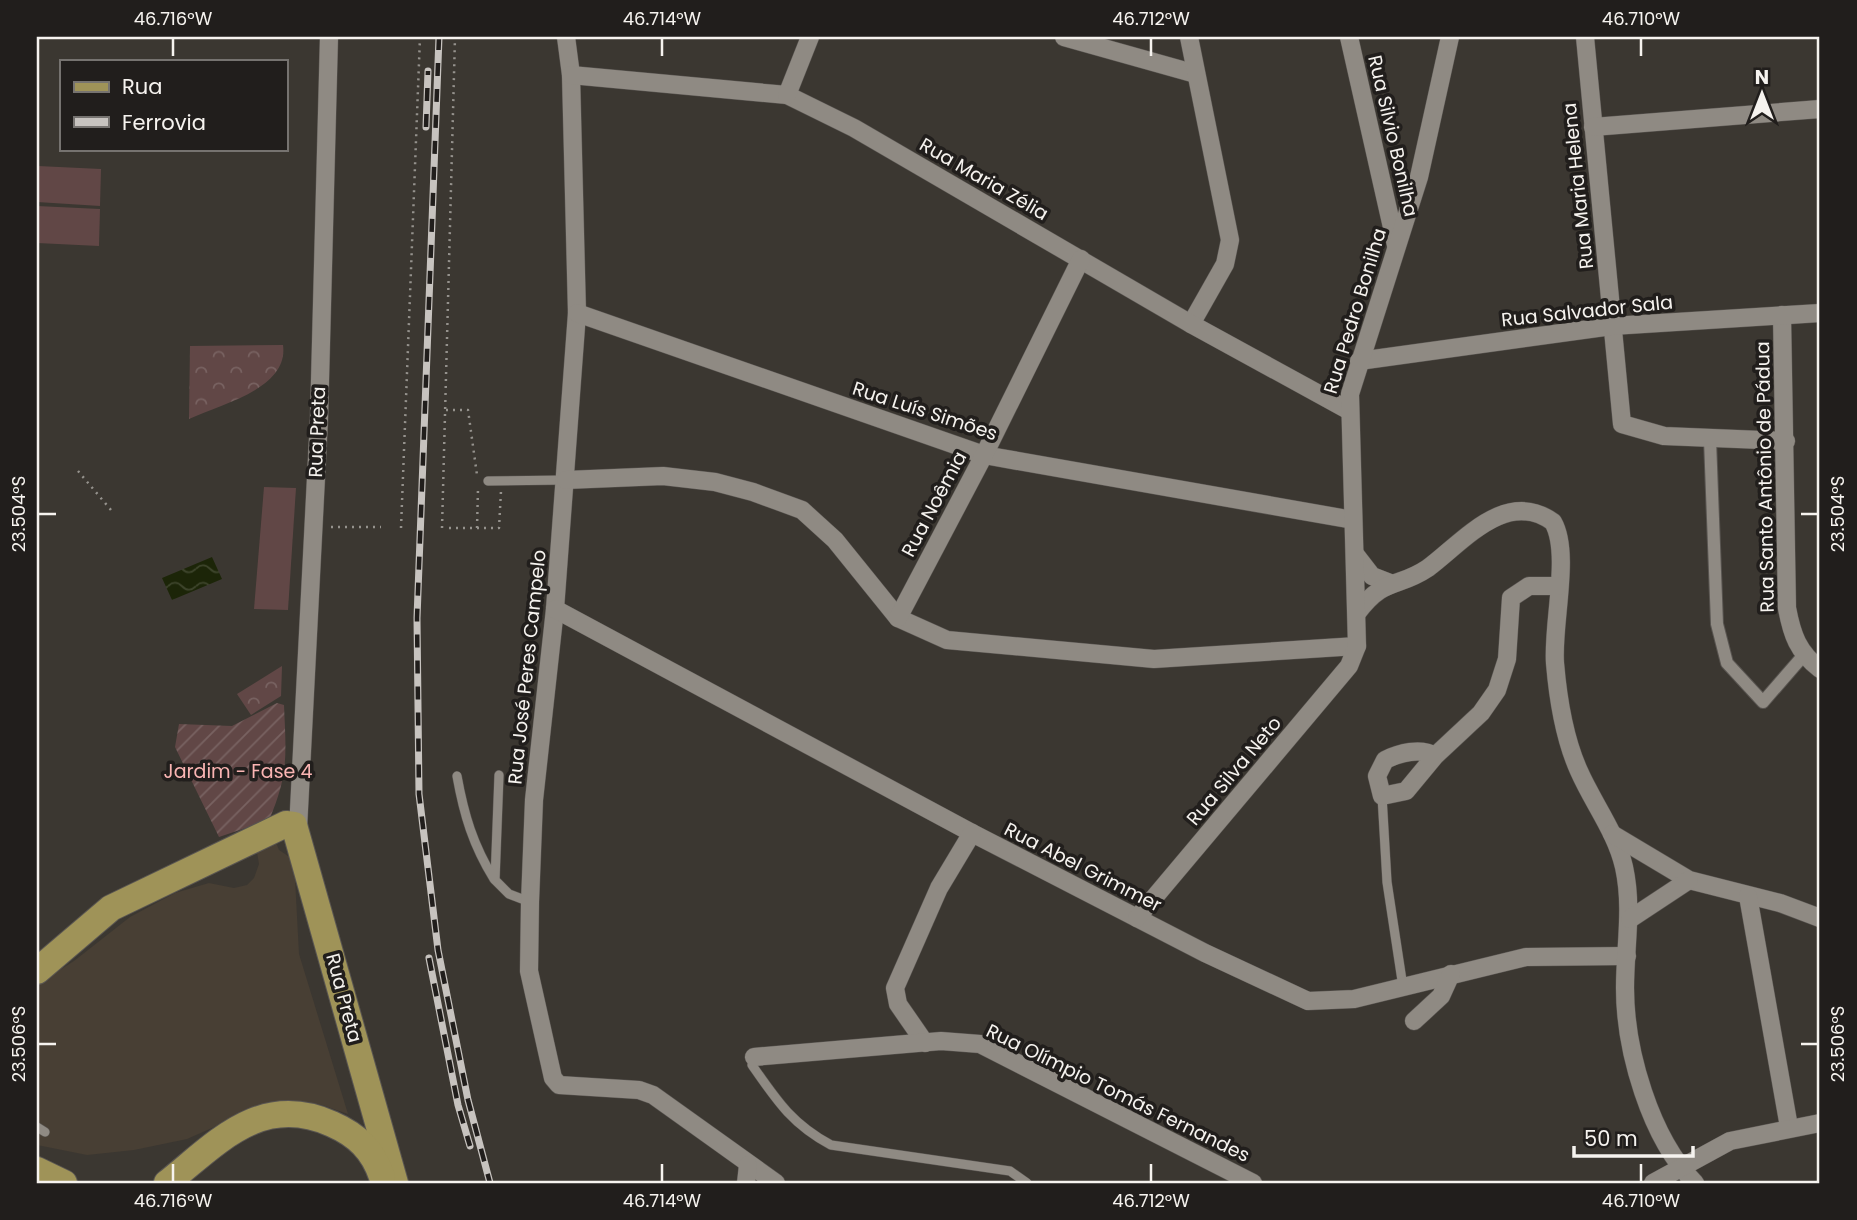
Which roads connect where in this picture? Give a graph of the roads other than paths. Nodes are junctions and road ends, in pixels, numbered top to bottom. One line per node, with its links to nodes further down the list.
1 (329, 37): 42 (street, Rua Preta)
2 (566, 37): 10 (street, Rua José Peres Campelo)
3 (810, 37): 11 (street)
4 (1064, 37): 9 (street)
5 (1189, 37): 9 (street)
6 (1349, 37): 14 (street, Rua Silvio Bonilha)
7 (1450, 37): 14 (street, Rua Pedro Bonilha)
8 (1585, 37): 13 (street, Rua Maria Helena)
9 (1196, 74): 19 (street)
10 (571, 75): 11 (street, Rua Maria Zélia); 16 (street, Rua José Peres Campelo)
11 (787, 95): 15 (street, Rua Maria Zélia)
12 (1820, 109): 13 (street)
13 (1593, 127): 20 (street, Rua Maria Helena)
14 (1396, 244): 21 (street, Rua Pedro Bonilha)
15 (1081, 259): 19 (street, Rua Maria Zélia); 25 (street, Rua Noêmia)
16 (578, 313): 25 (street, Rua Luís Simões); 26 (street, Rua José Peres Campelo)
17 (1820, 313): 18 (street, Rua Salvador Sala)
18 (1782, 315): 20 (street, Rua Salvador Sala); 24 (street, Rua Santo Antônio de Pádua)
19 (1191, 324): 22 (street, Rua Maria Zélia)
20 (1612, 326): 21 (street, Rua Salvador Sala); 23 (street, Rua Maria Helena)
21 (1359, 361): 22 (street, Rua Pedro Bonilha)
22 (1348, 410): 28 (street, Rua Pedro Bonilha)
23 (1710, 440): 24 (street); 36 (street)
24 (1786, 441): 36 (street, Rua Santo Antônio de Pádua)
25 (984, 455): 28 (street, Rua Luís Simões); 34 (street, Rua Noêmia)
26 (566, 480): 27 (lane); 32 (street, Rua José Peres Campelo); 34 (street)
27 (488, 481)
28 (1353, 520): 29 (street, Rua Pedro Bonilha)
29 (1354, 554): 30 (street); 33 (street, Rua Pedro Bonilha)
30 (1391, 583): 31 (street); 33 (street)
31 (1558, 586): 38 (street); 44 (street)
32 (555, 609): 43 (street, Rua Abel Grimmer); 48 (street, Rua José Peres Campelo)
33 (1357, 613): 35 (street, Rua Pedro Bonilha)
34 (898, 618): 35 (street)
35 (1357, 646): 49 (street, Rua Silva Neto)
36 (1803, 656): 37 (street, Rua Santo Antônio de Pádua)
37 (1820, 669)
38 (1435, 756): 41 (street); 41 (street)
39 (499, 775): 45 (lane)
40 (457, 776): 45 (lane)
41 (1382, 796): 55 (lane)
42 (292, 826): 53 (main road); 61 (main road, Rua Preta)
43 (972, 833): 49 (street, Rua Abel Grimmer); 57 (street)
44 (1612, 834): 46 (street); 51 (street)
45 (495, 880): 48 (lane)
46 (1689, 880): 47 (street); 51 (street)
47 (1748, 896): 50 (street); 60 (street)
48 (530, 902): 62 (street, Rua José Peres Campelo)
49 (1136, 918): 55 (street, Rua Abel Grimmer)
50 (1820, 918)
51 (1630, 919): 52 (street)
52 (1627, 956): 54 (street, Rua Abel Grimmer); 63 (street)
53 (37, 971)
54 (1451, 974): 55 (street, Rua Abel Grimmer); 56 (street)
55 (1403, 987)
56 (1414, 1021)
57 (925, 1043): 58 (street, Rua Olímpio Tomás Fernandes); 72 (street, Rua Olímpio Tomás Fernandes)
58 (754, 1057): 71 (lane)
59 (1820, 1123): 60 (street)
60 (1788, 1127): 63 (street)
61 (376, 1138): 66 (main road); 67 (main road); 68 (main road)
62 (748, 1165): 69 (street); 70 (street, Rua José Peres Campelo)
63 (1679, 1167): 73 (street); 74 (street)
64 (37, 1170): 65 (main road)
65 (64, 1183)
66 (167, 1183)
67 (384, 1183)
68 (395, 1183)
69 (746, 1183)
70 (776, 1183)
71 (1027, 1183)
72 (1253, 1183)
73 (1653, 1183)
74 (1695, 1183)

